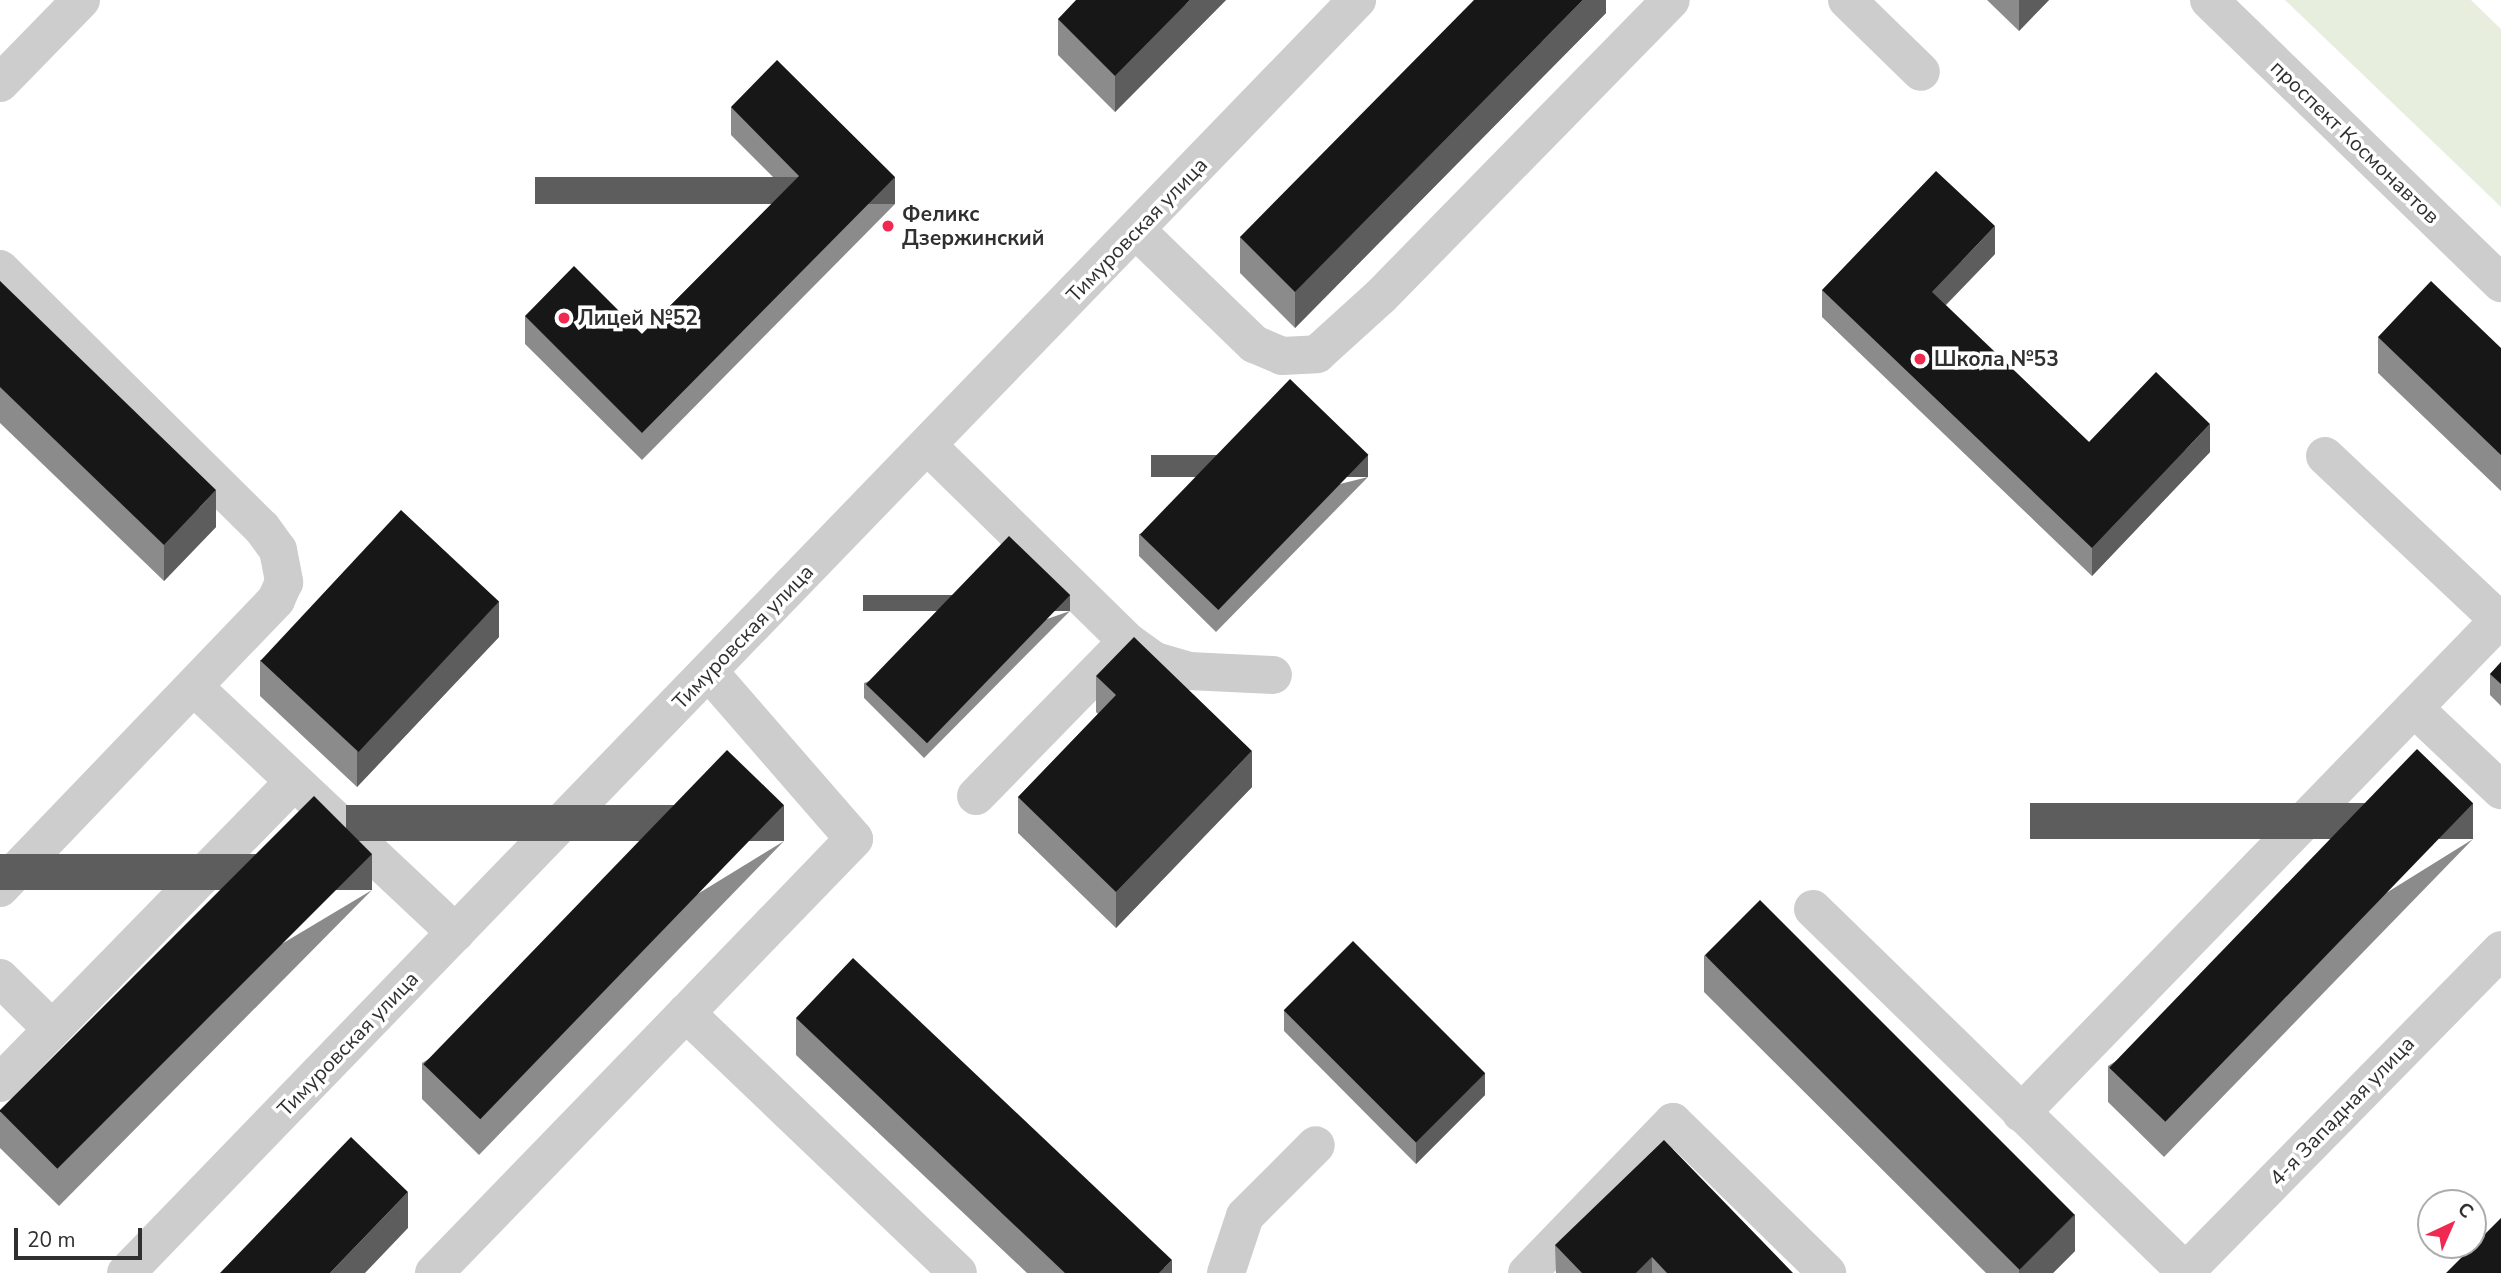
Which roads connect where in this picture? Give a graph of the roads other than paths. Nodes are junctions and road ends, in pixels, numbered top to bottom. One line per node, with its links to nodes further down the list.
1 (81, 0): 7 (street)
2 (1357, 0): 8 (street, Тимуровская улица)
3 (1671, 0): 8 (street)
4 (1847, 0): 6 (street)
5 (2209, 0): 10 (street, проспект Космонавтов)
6 (1922, 72)
7 (0, 83)
8 (1137, 231): 11 (street, Тимуровская улица)
9 (0, 270): 17 (street)
10 (2501, 283)
11 (928, 446): 14 (street); 15 (street, Тимуровская улица)
12 (2325, 456): 13 (street)
13 (2500, 619): 18 (street)
14 (1127, 641): 16 (street); 21 (street)
15 (709, 672): 24 (street, Тимуровская улица); 27 (street)
16 (1273, 675)
17 (194, 687): 19 (street); 22 (street)
18 (2414, 708): 20 (street); 30 (street)
19 (294, 782): 24 (street); 28 (street)
20 (2501, 790)
21 (976, 796)
22 (0, 888)
23 (1813, 909): 30 (street)
24 (456, 933): 33 (street, Тимуровская улица)
25 (2494, 970): 32 (street, 4-я Западная улица)
26 (0, 978): 28 (street)
27 (686, 1013): 34 (street); 35 (street)
28 (52, 1029): 29 (street)
29 (0, 1083)
30 (2021, 1112): 32 (street)
31 (1316, 1144): 36 (street)
32 (2185, 1272)
33 (126, 1273)
34 (434, 1273)
35 (958, 1273)
36 (1226, 1273)
37 (1527, 1273): 38 (street)
38 (1827, 1273)

